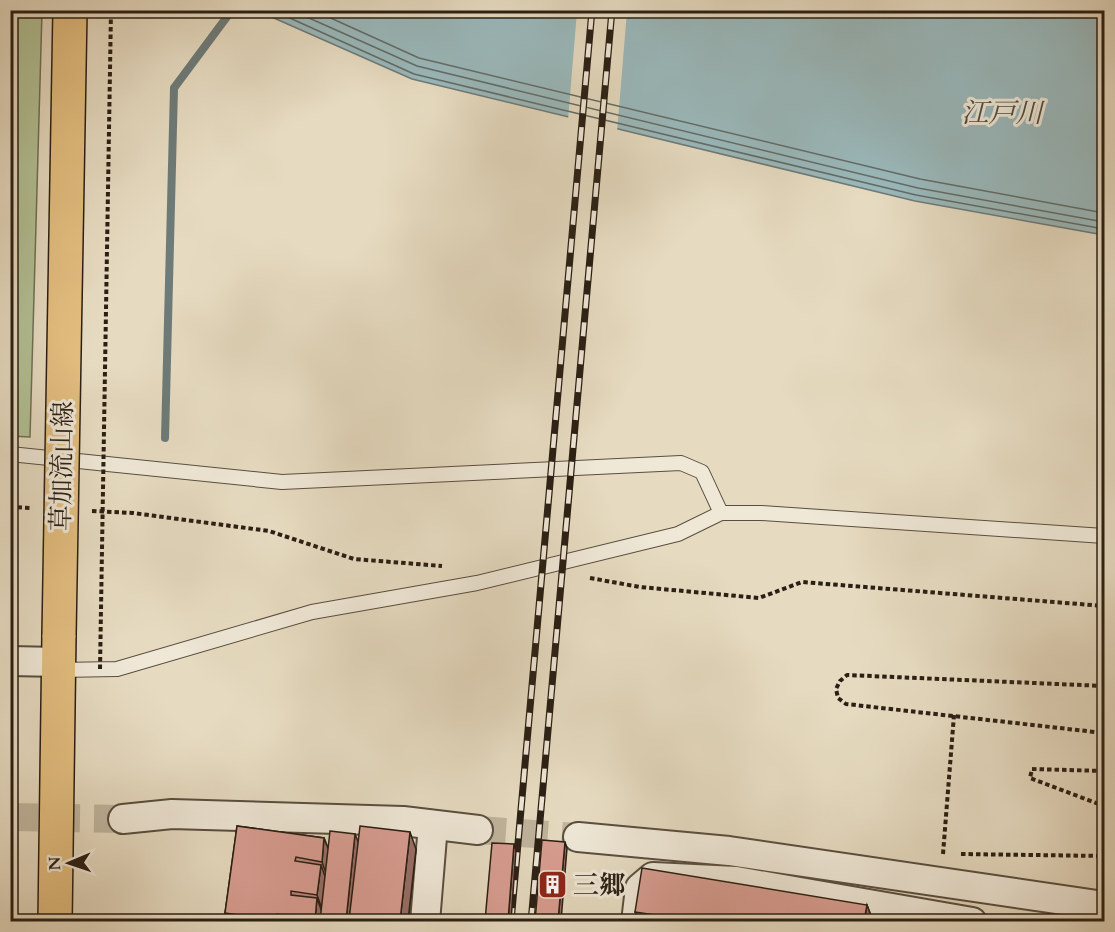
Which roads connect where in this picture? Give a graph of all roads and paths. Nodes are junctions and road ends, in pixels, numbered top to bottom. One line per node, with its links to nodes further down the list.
1 (70, 10): 12 (main road, 草加流山線, bridge)
2 (111, 10): 14 (path, bridge)
3 (10, 454): 7 (lane)
4 (10, 507): 5 (path)
5 (33, 508)
6 (89, 511): 9 (path)
7 (721, 513): 8 (lane); 14 (lane)
8 (1104, 536)
9 (447, 567)
10 (585, 577): 11 (path)
11 (1104, 606)
12 (59, 656): 13 (street); 14 (lane); 29 (main road, 草加流山線)
13 (10, 661)
14 (100, 669)
15 (1104, 686): 16 (path)
16 (954, 715): 17 (path); 25 (path)
17 (1104, 733)
18 (1104, 771): 19 (path)
19 (1104, 806)
20 (123, 819): 21 (street)
21 (433, 825): 22 (street); 30 (street)
22 (478, 830)
23 (578, 837): 27 (street)
24 (933, 854): 25 (path)
25 (943, 854): 26 (path)
26 (1104, 856)
27 (1104, 906)
28 (939, 919): 31 (street); 32 (street)
29 (55, 921)
30 (425, 921)
31 (636, 921)
32 (972, 921)

